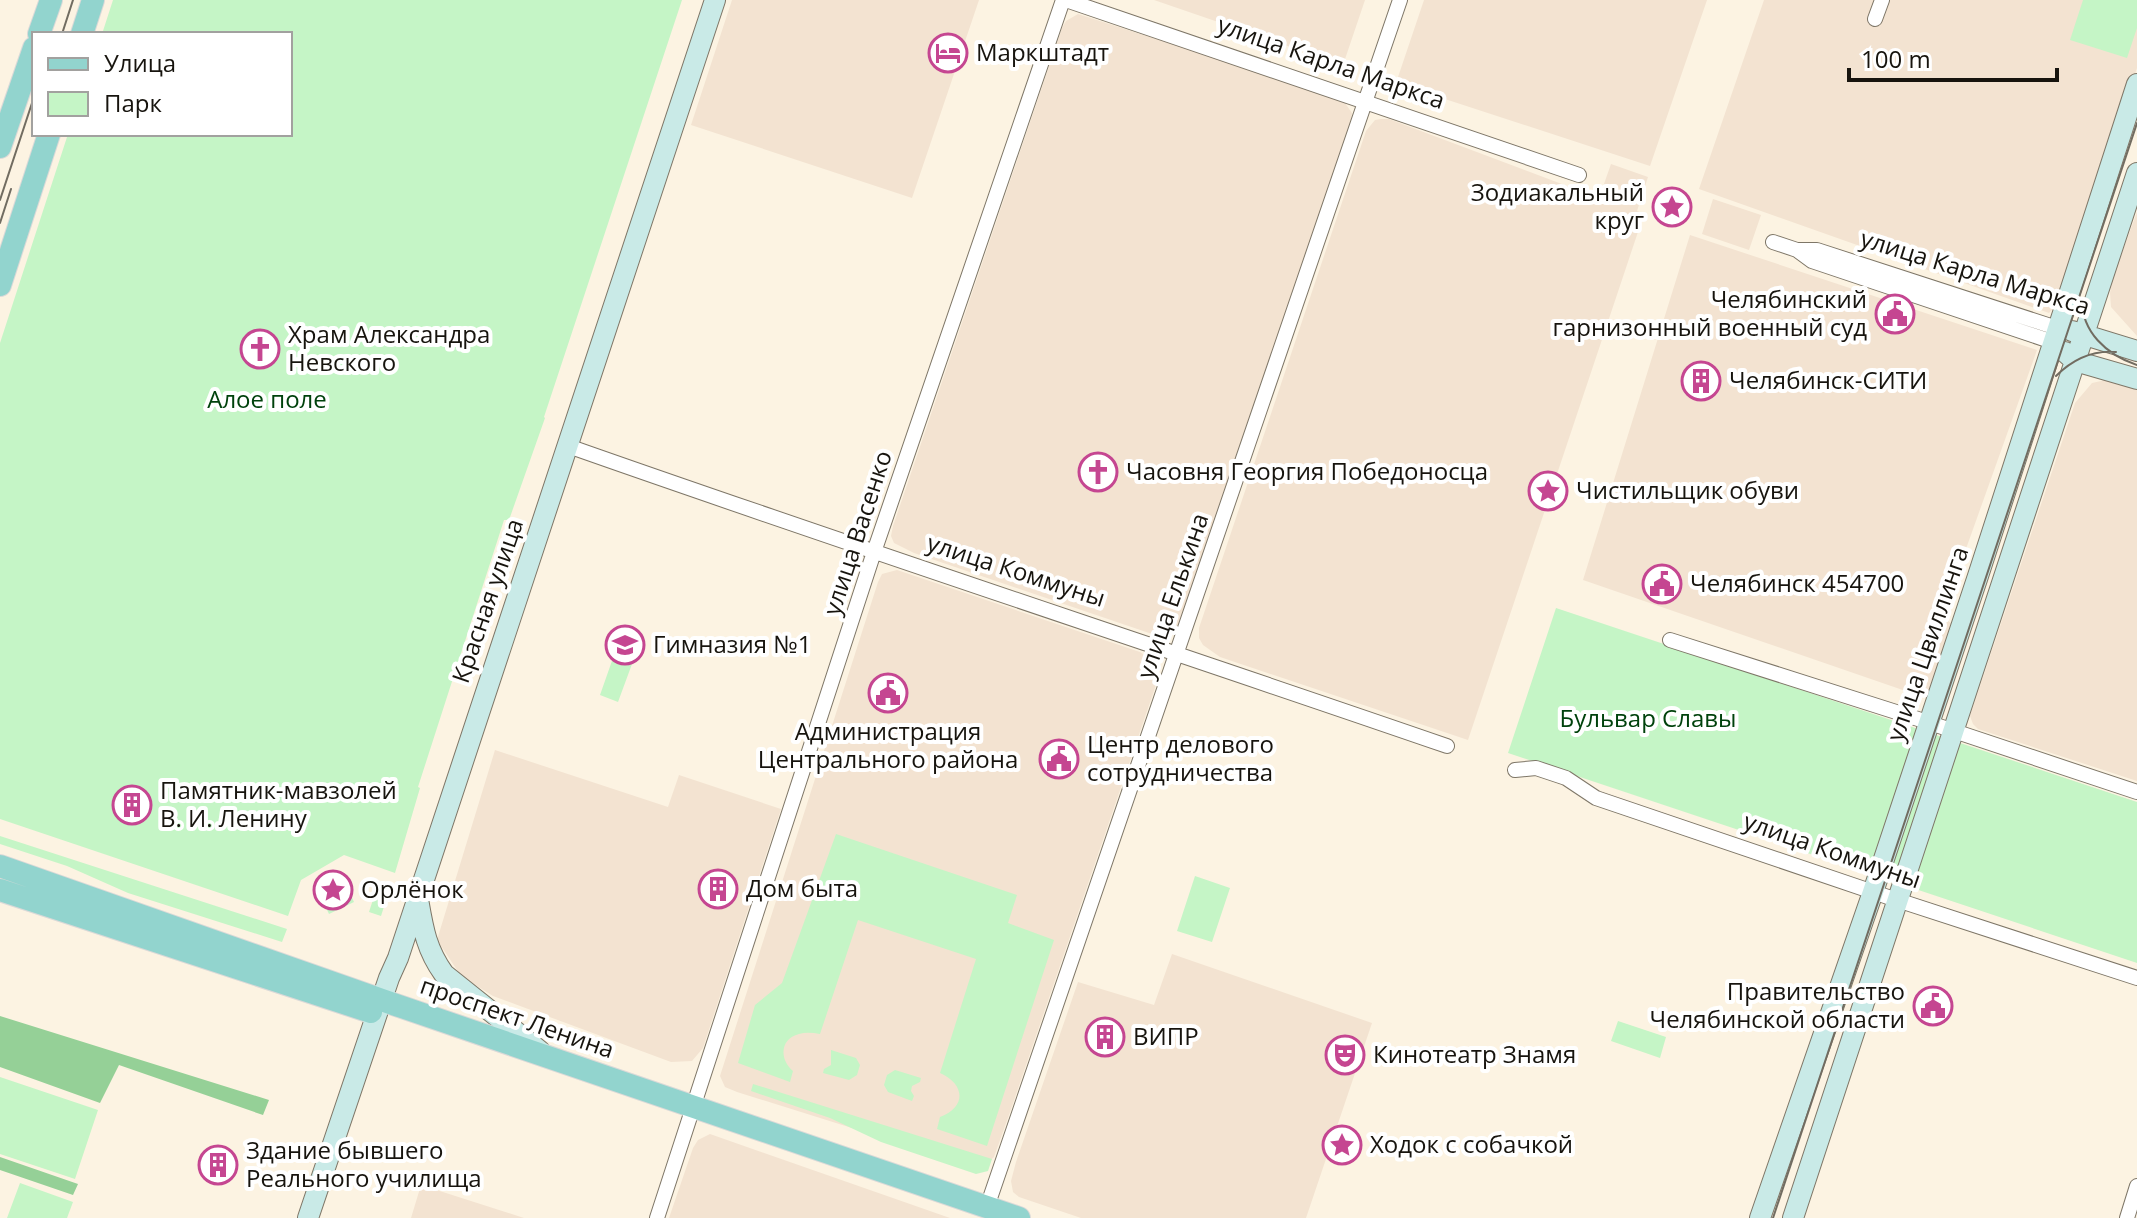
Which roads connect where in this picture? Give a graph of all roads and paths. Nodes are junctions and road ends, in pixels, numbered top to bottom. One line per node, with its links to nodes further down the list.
1 (51, 0): 8 (main road)
2 (93, 0): 9 (main road)
3 (715, 0): 25 (main road, Красная улица)
4 (1065, 0): 12 (street, улица Карла Маркса); 26 (street, улица Васенко)
5 (1400, 0): 12 (street, улица Елькина)
6 (1882, 0): 7 (street)
7 (1875, 19)
8 (40, 32)
9 (83, 32)
10 (32, 54): 14 (main road)
11 (2137, 84): 21 (main road, улица Цвиллинга)
12 (1365, 102): 16 (street, улица Карла Маркса); 28 (street, улица Елькина)
13 (48, 136): 18 (main road)
14 (0, 147)
15 (2137, 173): 20 (main road, улица Цвиллинга)
16 (1579, 175)
17 (1773, 242): 21 (street, улица Карла Маркса)
18 (4, 262): 19 (main road)
19 (0, 285)
20 (2084, 334): 21 (main road, улица Карла Маркса); 22 (main road, улица Карла Маркса); 23 (main road, улица Цвиллинга)
21 (2055, 335): 23 (main road, улица Карла Маркса); 29 (main road, улица Цвиллинга)
22 (2137, 351)
23 (2075, 361): 24 (main road, улица Карла Маркса); 30 (main road, улица Цвиллинга)
24 (2137, 379)
25 (568, 446): 26 (street, улица Коммуны); 37 (main road, Красная улица)
26 (874, 552): 28 (street, улица Коммуны); 42 (street, улица Васенко)
27 (1670, 640): 29 (street)
28 (1177, 652): 31 (street, улица Коммуны); 44 (street, улица Елькина)
29 (1928, 722): 30 (street); 36 (main road, улица Цвиллинга)
30 (1954, 730): 33 (street); 38 (main road, улица Цвиллинга)
31 (1447, 746)
32 (1515, 770): 36 (street, улица Коммуны)
33 (2137, 792)
34 (0, 866): 40 (main road, проспект Ленина)
35 (0, 890): 40 (main road, проспект Ленина)
36 (1873, 892): 38 (street, улица Коммуны); 48 (main road, улица Цвиллинга)
37 (417, 895): 40 (main road, Красная улица); 41 (main road)
38 (1898, 900): 39 (street, улица Коммуны); 49 (main road, улица Цвиллинга)
39 (2137, 978)
40 (379, 1006): 41 (main road, проспект Ленина); 42 (main road, проспект Ленина); 45 (main road, Красная улица)
41 (546, 1056): 42 (main road, проспект Ленина)
42 (692, 1112): 44 (main road, проспект Ленина); 46 (street, улица Васенко)
43 (2137, 1186): 50 (street)
44 (984, 1213): 47 (main road, проспект Ленина)
45 (308, 1218)
46 (657, 1218)
47 (1019, 1218)
48 (1760, 1218)
49 (1793, 1218)
50 (2127, 1218)

